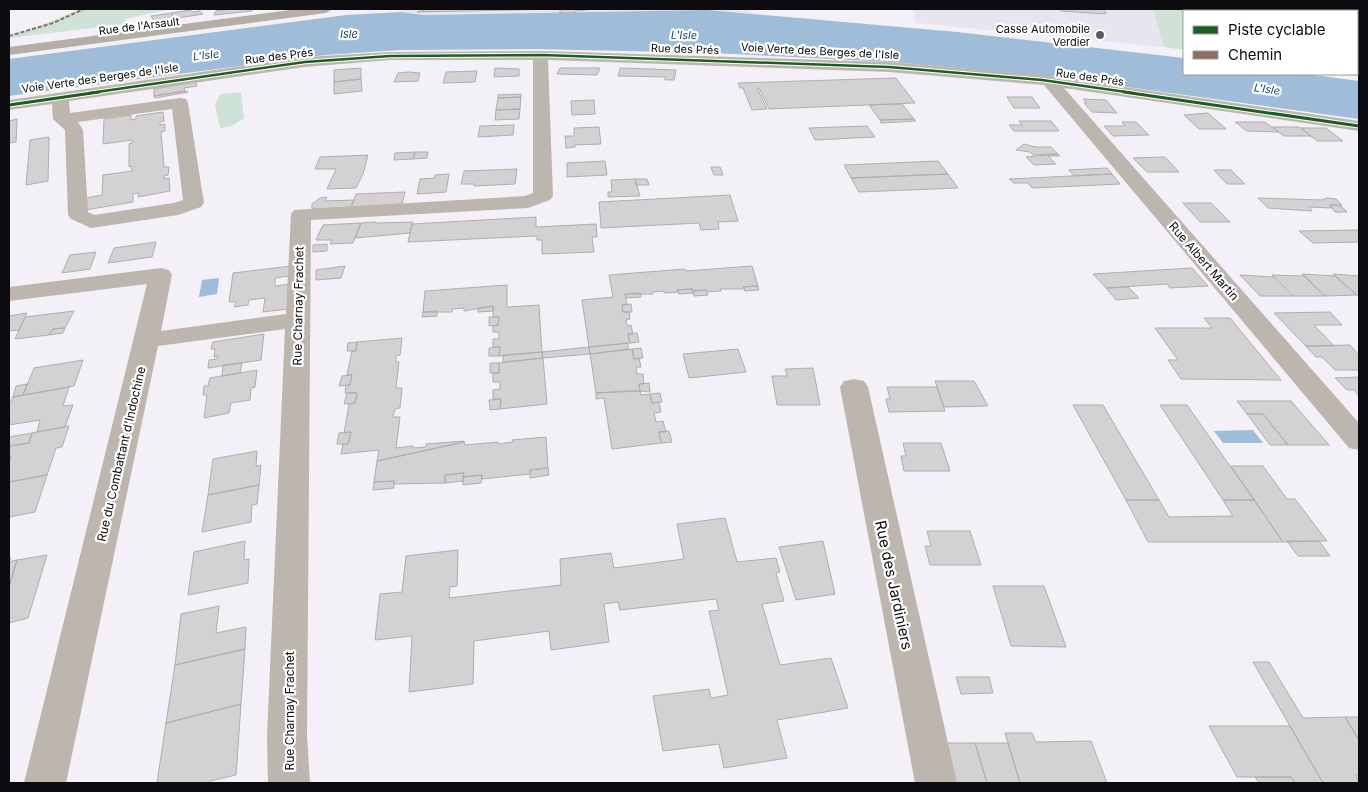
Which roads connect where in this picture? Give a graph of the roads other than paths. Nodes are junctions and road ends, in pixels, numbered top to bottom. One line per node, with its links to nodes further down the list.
1 (300, 9): 3 (main road, Rue de l'Arsault)
2 (326, 9): 3 (main road)
3 (180, 25): 4 (main road, Rue de l'Arsault); 5 (main road)
4 (9, 42)
5 (9, 51)
6 (543, 55): 7 (street, Rue des Prés); 8 (street, Rue des Prés); 13 (street, Rue Charnay Frachet)
7 (1049, 81): 11 (street, Rue des Prés); 16 (street, Rue Albert Martin)
8 (62, 97): 9 (street, Rue des Prés); 10 (street)
9 (9, 105)
10 (62, 118): 10 (street)
11 (1359, 126)
12 (9, 294): 14 (street, Rue du Combattant d'Indochine)
13 (298, 320): 14 (street); 18 (street, Rue Charnay Frachet)
14 (147, 340): 17 (street, Rue du Combattant d'Indochine)
15 (854, 387): 19 (street, Rue des Jardiniers)
16 (1359, 441)
17 (45, 783)
18 (290, 783)
19 (936, 783)

